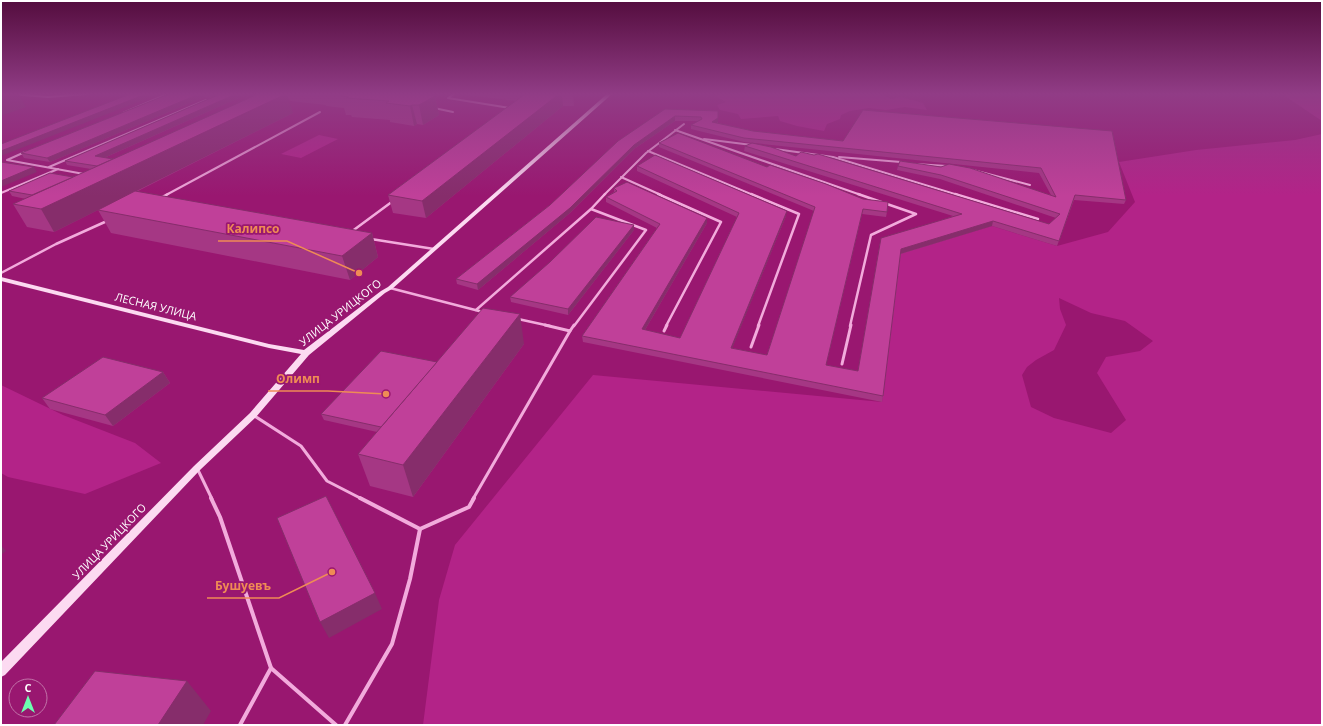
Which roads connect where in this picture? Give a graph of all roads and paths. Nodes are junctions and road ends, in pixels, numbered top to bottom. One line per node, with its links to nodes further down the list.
1 (141, 128): 15 (lane)
2 (290, 128): 22 (lane)
3 (572, 128): 29 (street, УЛИЦА УРИЦКОГО)
4 (678, 128): 5 (lane)
5 (675, 130): 6 (lane); 10 (lane)
6 (696, 138): 7 (lane); 40 (lane)
7 (755, 146)
8 (771, 148): 11 (lane)
9 (28, 151): 15 (lane)
10 (648, 151): 19 (lane); 38 (lane)
11 (833, 157): 12 (lane); 25 (lane)
12 (903, 163)
13 (911, 163): 14 (lane)
14 (949, 166)
15 (49, 167): 16 (lane)
16 (59, 169): 18 (lane); 21 (lane)
17 (972, 170): 20 (lane)
18 (86, 174)
19 (621, 176): 24 (lane); 37 (lane)
20 (1030, 185)
21 (1, 193)
22 (160, 198)
23 (394, 200): 27 (lane)
24 (592, 209): 33 (lane); 36 (lane)
25 (1038, 219)
26 (111, 220): 30 (lane)
27 (354, 236)
28 (370, 239): 29 (lane)
29 (434, 249): 32 (street, УЛИЦА УРИЦКОГО)
30 (1, 273)
31 (1, 279): 39 (street, ЛЕСНАЯ УЛИЦА)
32 (390, 288): 33 (lane); 39 (street, УЛИЦА УРИЦКОГО)
33 (476, 310): 34 (lane)
34 (484, 312)
35 (512, 318): 36 (lane)
36 (570, 331): 43 (lane)
37 (664, 331)
38 (751, 347)
39 (306, 353): 41 (street, УЛИЦА УРИЦКОГО)
40 (842, 364)
41 (253, 415): 42 (street, УЛИЦА УРИЦКОГО); 43 (lane)
42 (197, 468): 44 (lane); 45 (street, УЛИЦА УРИЦКОГО)
43 (420, 529): 48 (lane)
44 (271, 668): 46 (lane); 47 (lane)
45 (1, 671)
46 (240, 725)
47 (336, 725)
48 (345, 725)

